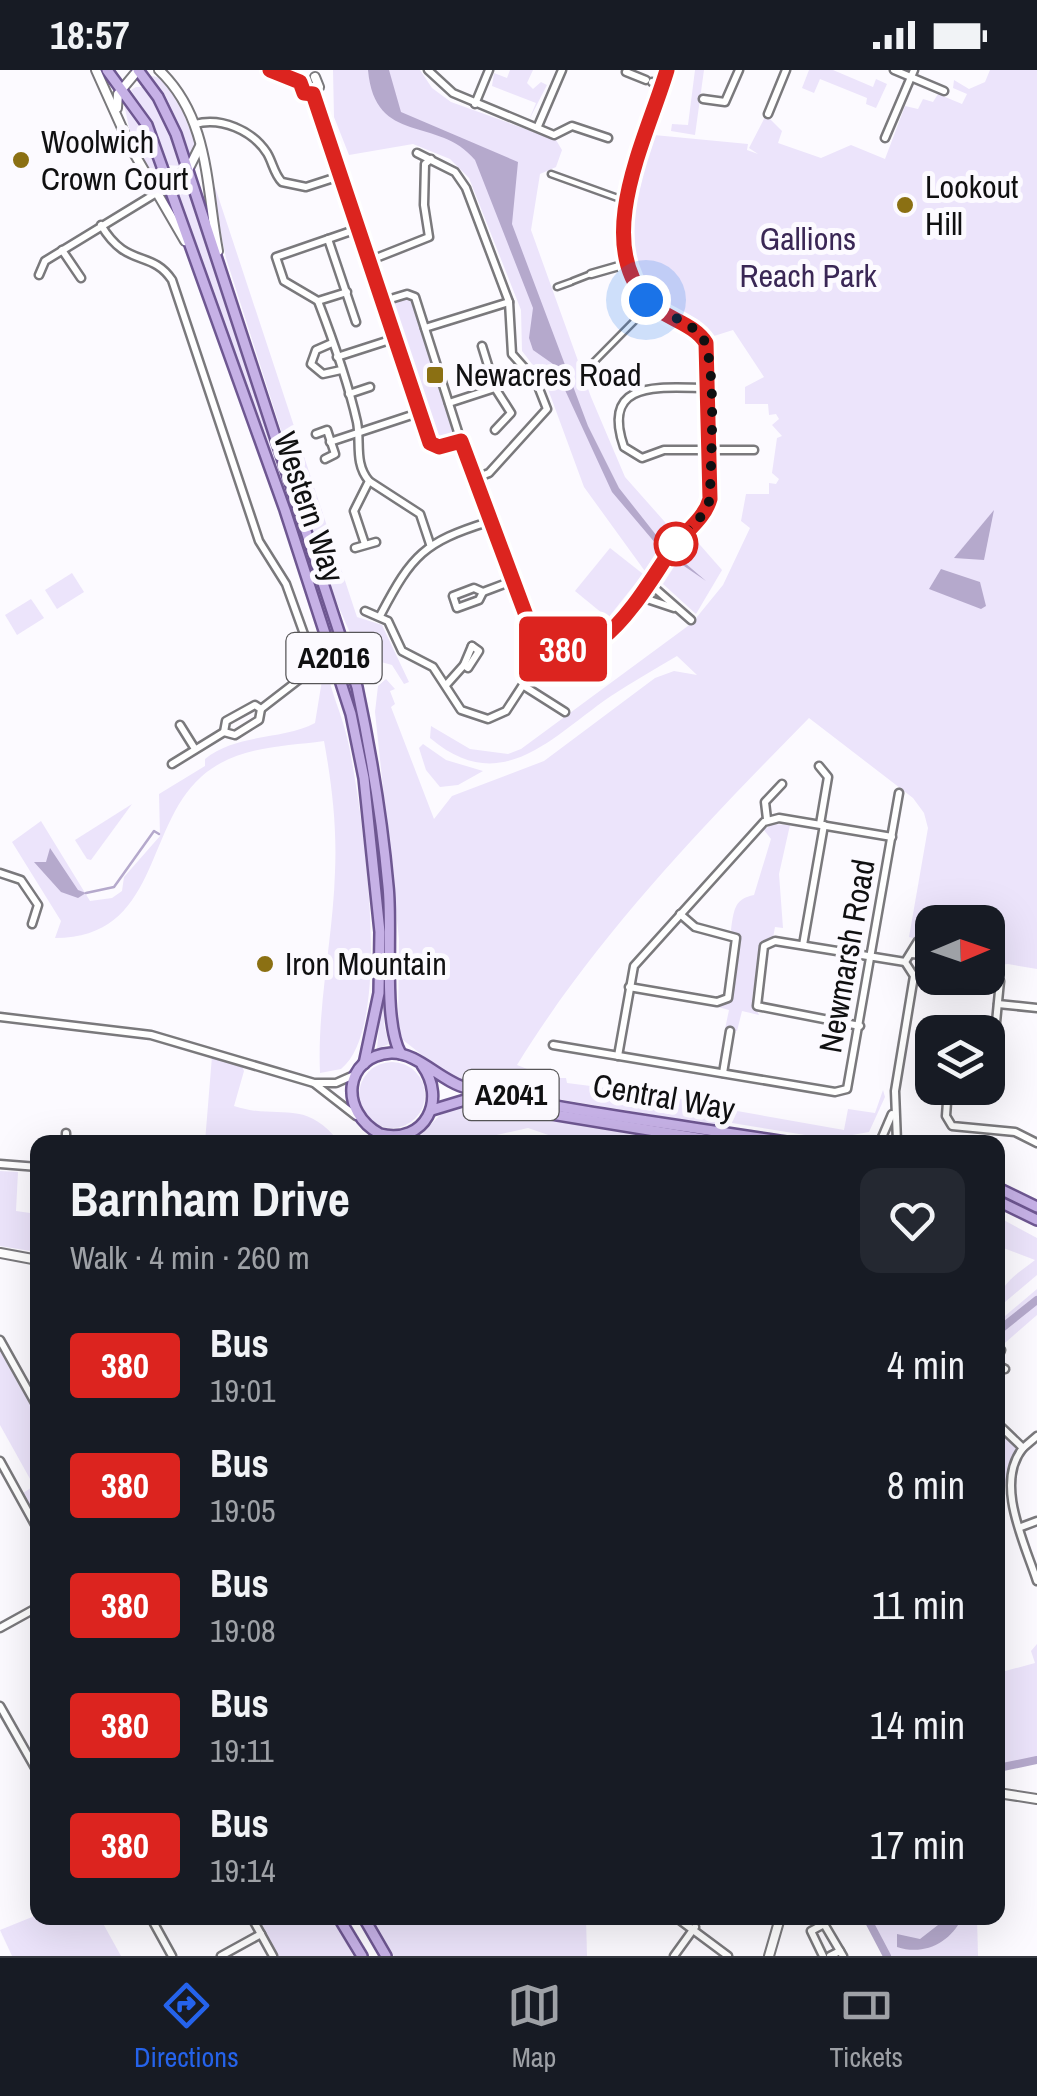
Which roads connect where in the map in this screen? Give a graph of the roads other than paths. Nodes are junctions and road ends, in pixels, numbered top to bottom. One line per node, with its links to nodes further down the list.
1 (96, 70): 25 (street, Western Way)
2 (107, 70): 18 (main road, Western Way / A2016)
3 (138, 70): 14 (street, Western Way); 18 (street); 19 (main road, Western Way / A2016)
4 (270, 70): 16 (street)
5 (428, 70): 23 (street)
6 (489, 70): 23 (street)
7 (562, 70): 27 (street)
8 (666, 70): 17 (street)
9 (739, 70): 22 (street)
10 (786, 70): 24 (street)
11 (894, 70): 13 (street)
12 (626, 72): 17 (street)
13 (912, 73): 20 (street); 30 (street)
14 (166, 74): 26 (street, Western Way)
15 (316, 74): 16 (street); 21 (street)
16 (300, 82): 21 (street)
17 (662, 85): 40 (street)
18 (122, 88): 19 (street); 25 (street); 33 (main road, Western Way / A2016)
19 (152, 88): 34 (main road, Western Way / A2016)
20 (944, 91)
21 (313, 94): 36 (street)
22 (703, 99)
23 (476, 104): 27 (street)
24 (768, 114)
25 (118, 118): 37 (street, Western Way)
26 (195, 124): 28 (street, Western Way); 36 (street)
27 (538, 126): 29 (street)
28 (200, 136): 34 (street); 53 (street, Western Way / A2016)
29 (608, 138)
30 (885, 138)
31 (417, 153): 32 (street)
32 (431, 159): 45 (street); 56 (street)
33 (159, 160): 34 (street); 38 (main road, Western Way / A2016)
34 (188, 170): 38 (street); 53 (main road, Western Way / A2016)
35 (551, 174): 40 (street)
36 (343, 175): 42 (street)
37 (151, 179): 38 (street); 39 (street, Western Way)
38 (167, 182): 39 (street); 47 (main road, Western Way / A2016)
39 (158, 192): 41 (street); 47 (street, Western Way / A2016)
40 (627, 202): 46 (street)
41 (101, 225): 44 (street); 102 (street)
42 (360, 228): 43 (street); 45 (street)
43 (328, 238): 52 (street); 54 (street)
44 (62, 250): 49 (street); 50 (street)
45 (370, 260): 55 (street)
46 (626, 264): 48 (street); 57 (street)
47 (198, 268): 135 (main road, Western Way / A2016)
48 (591, 274): 51 (street)
49 (39, 275)
50 (80, 278)
51 (557, 287)
52 (346, 292): 54 (street); 58 (street)
53 (228, 294): 132 (main road, Western Way / A2016)
54 (318, 302): 61 (street)
55 (384, 302): 59 (street); 60 (street)
56 (509, 302): 59 (street); 81 (street)
57 (651, 304): 64 (street); 69 (street)
58 (356, 322)
59 (425, 328): 71 (street)
60 (396, 338): 63 (street); 72 (street)
61 (332, 344): 63 (street); 65 (street)
62 (482, 346): 68 (street)
63 (336, 357): 65 (street)
64 (588, 368)
65 (341, 370): 70 (street)
66 (510, 371): 68 (street)
67 (370, 388): 70 (street)
68 (495, 388): 71 (street); 73 (street)
69 (709, 388): 78 (street); 78 (street)
70 (349, 394): 74 (street)
71 (449, 403): 76 (street)
72 (420, 412): 74 (street); 76 (street)
73 (495, 430)
74 (358, 432): 77 (street); 82 (street)
75 (316, 434): 77 (street)
76 (461, 441): 81 (street)
77 (330, 442): 80 (street)
78 (710, 449): 79 (street); 91 (street)
79 (754, 450)
80 (325, 458)
81 (473, 480): 85 (street)
82 (370, 481): 84 (street); 87 (street)
83 (428, 504): 84 (street)
84 (414, 509): 88 (street)
85 (488, 522): 88 (street); 90 (street)
86 (376, 542): 87 (street)
87 (365, 544): 89 (street)
88 (430, 544): 96 (street)
89 (355, 548)
90 (512, 581): 92 (street); 98 (street)
91 (650, 584): 93 (street); 94 (street)
92 (483, 592)
93 (641, 597): 94 (street); 98 (street)
94 (674, 608): 97 (street)
95 (364, 611): 96 (street)
96 (381, 614): 100 (street)
97 (691, 620)
98 (549, 645): 101 (street)
99 (464, 666): 100 (street)
100 (447, 684): 101 (street)
101 (524, 686): 103 (street)
102 (260, 708): 105 (street); 105 (street)
103 (565, 712)
104 (180, 725): 106 (street)
105 (224, 732): 106 (street)
106 (196, 750): 107 (street)
107 (172, 764)
108 (820, 766): 112 (street, Newmarsh Road)
109 (782, 784): 111 (street)
110 (900, 793): 113 (street, Newmarsh Road)
111 (767, 820): 112 (street, Newmarsh Road); 115 (street)
112 (822, 825): 113 (street, Newmarsh Road); 117 (street)
113 (892, 837): 120 (street, Newmarsh Road)
114 (0, 874): 116 (street)
115 (680, 914): 123 (street); 123 (street)
116 (32, 924)
117 (803, 946): 120 (street); 129 (street)
118 (915, 949): 121 (street)
119 (915, 953): 121 (street)
120 (872, 957): 121 (street); 129 (street, Newmarsh Road)
121 (908, 958): 122 (street)
122 (914, 976): 140 (street)
123 (629, 987): 133 (street)
124 (999, 995): 125 (street)
125 (998, 1004): 126 (street); 127 (street)
126 (1037, 1008)
127 (997, 1015)
128 (0, 1016): 137 (street)
129 (860, 1026): 136 (street, Newmarsh Road)
130 (730, 1031): 136 (street)
131 (553, 1045): 133 (street, Newmarsh Road)
132 (402, 1054): 134 (main road); 135 (main road)
133 (618, 1056): 136 (street, Newmarsh Road)
134 (422, 1065): 139 (main road); 147 (main road, Central Way / A2041)
135 (362, 1068): 137 (street); 141 (main road)
136 (722, 1073)
137 (314, 1083): 141 (street)
138 (947, 1105): 150 (street)
139 (432, 1110): 145 (main road); 146 (main road, Central Way / A2041)
140 (893, 1113): 148 (street); 149 (street)
141 (356, 1116): 142 (main road)
142 (372, 1130): 143 (main road); 144 (main road)
143 (372, 1135)
144 (385, 1135)
145 (410, 1135)
146 (679, 1135)
147 (745, 1135)
148 (883, 1135)
149 (896, 1135)
150 (1037, 1142)
151 (0, 1164): 152 (street)
152 (30, 1166)
153 (1005, 1191): 155 (main road)
154 (1005, 1204): 156 (main road)
155 (1037, 1206)
156 (1037, 1220)
157 (0, 1253): 158 (street)
158 (30, 1259)
159 (0, 1340): 160 (street)
160 (30, 1394)
161 (1005, 1430): 163 (street)
162 (1037, 1436): 163 (street)
163 (1024, 1448): 167 (street)
164 (1, 1467): 165 (street)
165 (30, 1516)
166 (1037, 1521): 167 (street)
167 (1021, 1527): 168 (street)
168 (1037, 1582)
169 (30, 1611): 170 (street)
170 (0, 1628)
171 (1, 1711): 172 (street)
172 (30, 1760)
173 (1005, 1794): 174 (street)
174 (1037, 1799)
175 (155, 1925): 186 (street)
176 (256, 1925): 184 (street)
177 (343, 1925): 189 (main road)
178 (368, 1925): 190 (main road)
179 (691, 1925): 183 (street)
180 (778, 1925): 193 (street)
181 (822, 1925): 194 (street)
182 (825, 1925): 185 (street)
183 (695, 1927): 191 (street); 192 (street)
184 (261, 1934): 187 (street); 188 (street)
185 (842, 1953): 194 (street)
186 (172, 1956)
187 (221, 1956)
188 (273, 1956)
189 (362, 1956)
190 (386, 1956)
191 (674, 1956)
192 (728, 1956)
193 (769, 1956)
194 (826, 1956)

